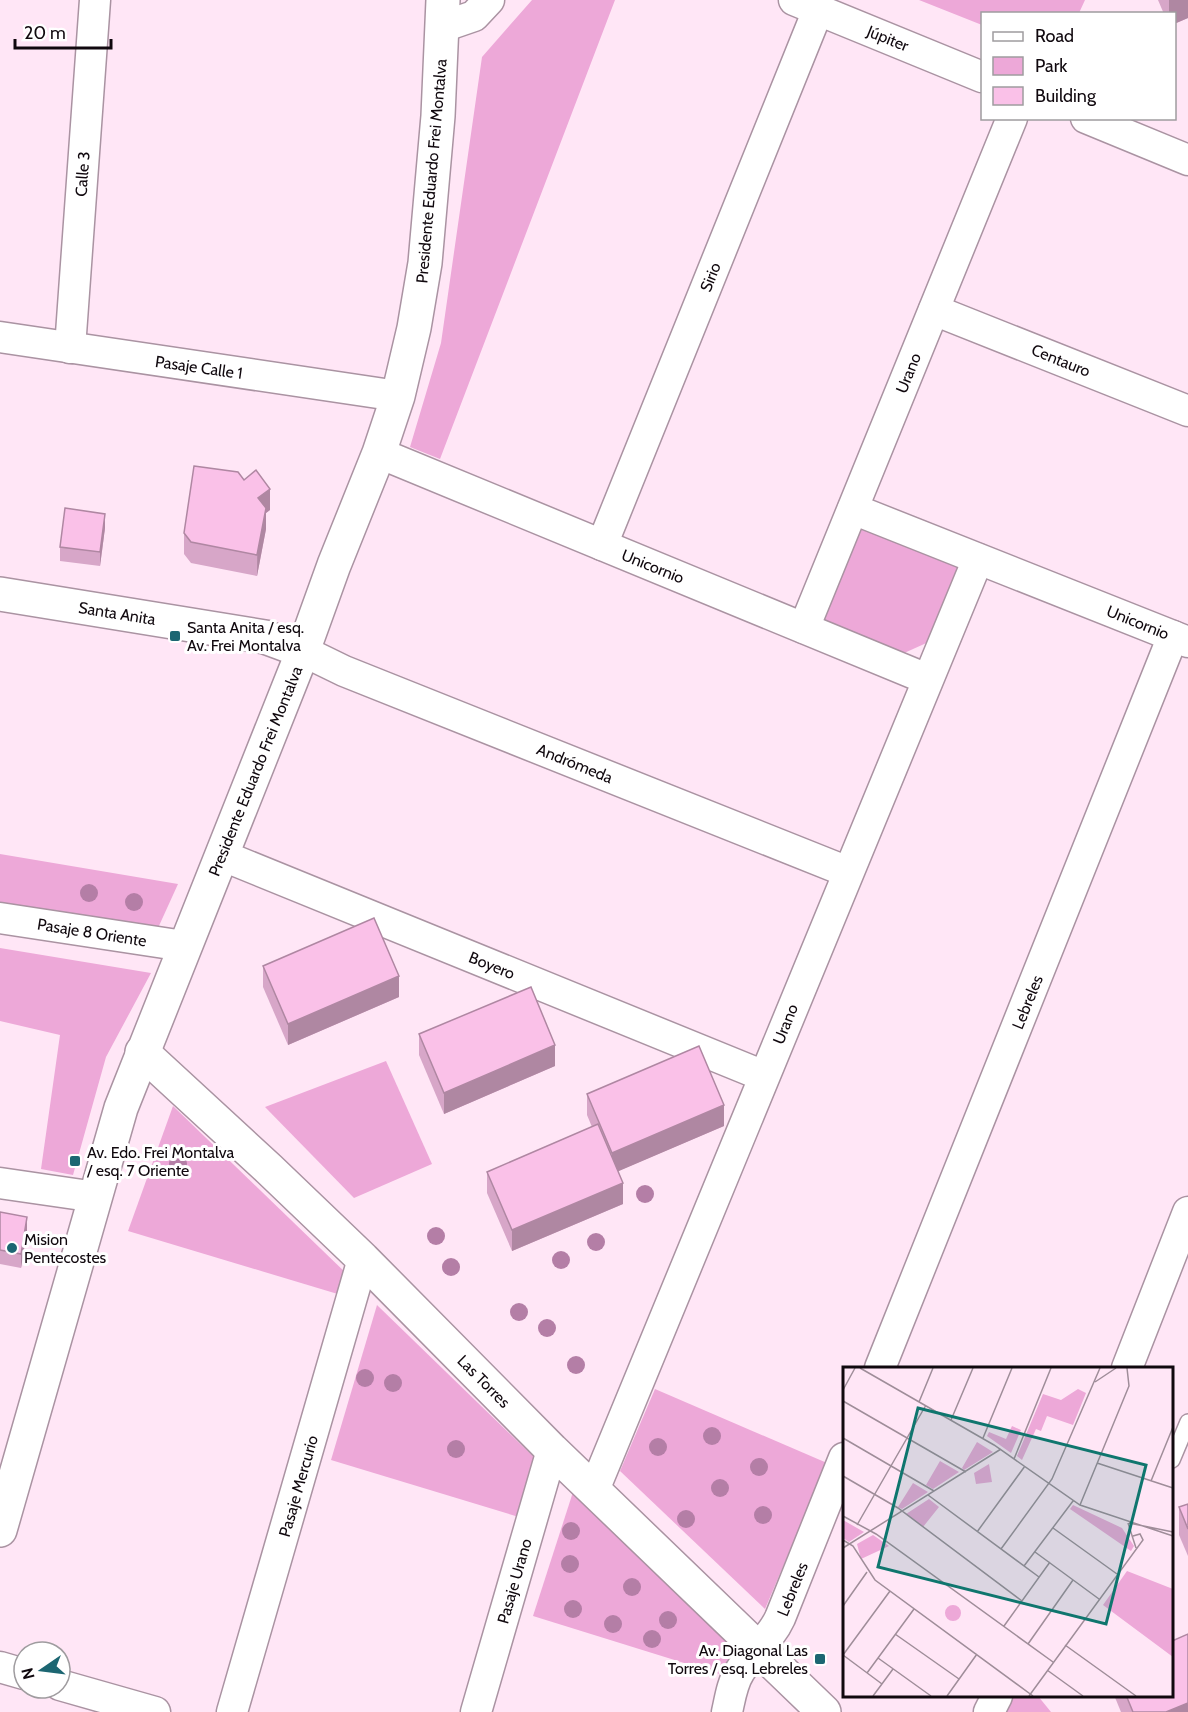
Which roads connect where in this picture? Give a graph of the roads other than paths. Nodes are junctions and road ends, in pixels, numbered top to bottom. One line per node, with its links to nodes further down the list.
1 (95, 0): 11 (street, Calle 3)
2 (489, 0): 4 (street)
3 (806, 5): 5 (street, Júpiter); 16 (street, Sirio)
4 (437, 9): 12 (street, Presidente Eduardo Frei Montalva)
5 (981, 77)
6 (1011, 120): 9 (street, Urano)
7 (1091, 120): 8 (street)
8 (1188, 160)
9 (934, 310): 13 (street, Centauro); 15 (street, Urano)
10 (0, 337): 11 (street, Pasaje Calle 1)
11 (70, 348): 12 (street, Pasaje Calle 1)
12 (398, 396): 14 (street, Presidente Eduardo Frei Montalva)
13 (1188, 411)
14 (379, 453): 16 (street, Unicornio); 21 (street, Presidente Eduardo Frei Montalva)
15 (853, 509): 17 (street, Unicornio); 19 (street, Urano)
16 (602, 545): 19 (street, Unicornio)
17 (978, 559): 20 (street, Unicornio); 22 (street, Urano)
18 (0, 594): 21 (street, Santa Anita)
19 (804, 628): 22 (street, Unicornio)
20 (1180, 639): 33 (street, Lebreles)
21 (303, 651): 23 (street, Presidente Eduardo Frei Montalva); 24 (street, Andrómeda)
22 (927, 679): 24 (street, Urano)
23 (221, 855): 26 (street, Presidente Eduardo Frei Montalva); 28 (street, Boyero)
24 (848, 872): 28 (street, Urano)
25 (0, 918): 26 (street, Pasaje 8 Oriente)
26 (184, 945): 27 (street, Presidente Eduardo Frei Montalva)
27 (142, 1052): 30 (street, Presidente Eduardo Frei Montalva); 32 (street, Las Torres)
28 (764, 1076): 40 (street, Urano)
29 (0, 1183): 30 (street)
30 (96, 1197): 37 (street, Presidente Eduardo Frei Montalva)
31 (1188, 1212): 34 (street)
32 (363, 1259): 36 (street, Las Torres); 46 (street, Pasaje Mercurio)
33 (880, 1367)
34 (1127, 1367)
35 (1188, 1422): 38 (lane)
36 (552, 1450): 40 (street, Las Torres); 47 (street, Pasaje Urano)
37 (10, 1455): 41 (street, Presidente Eduardo Frei Montalva)
38 (1173, 1458)
39 (843, 1460): 42 (street, Lebreles)
40 (594, 1490): 42 (street, Las Torres)
41 (0, 1530)
42 (758, 1649): 48 (street, Lebreles); 49 (street, Las Torres)
43 (72, 1688): 45 (street)
44 (996, 1697): 50 (street)
45 (155, 1712)
46 (232, 1712)
47 (476, 1712)
48 (727, 1712)
49 (824, 1712)
50 (989, 1712)

